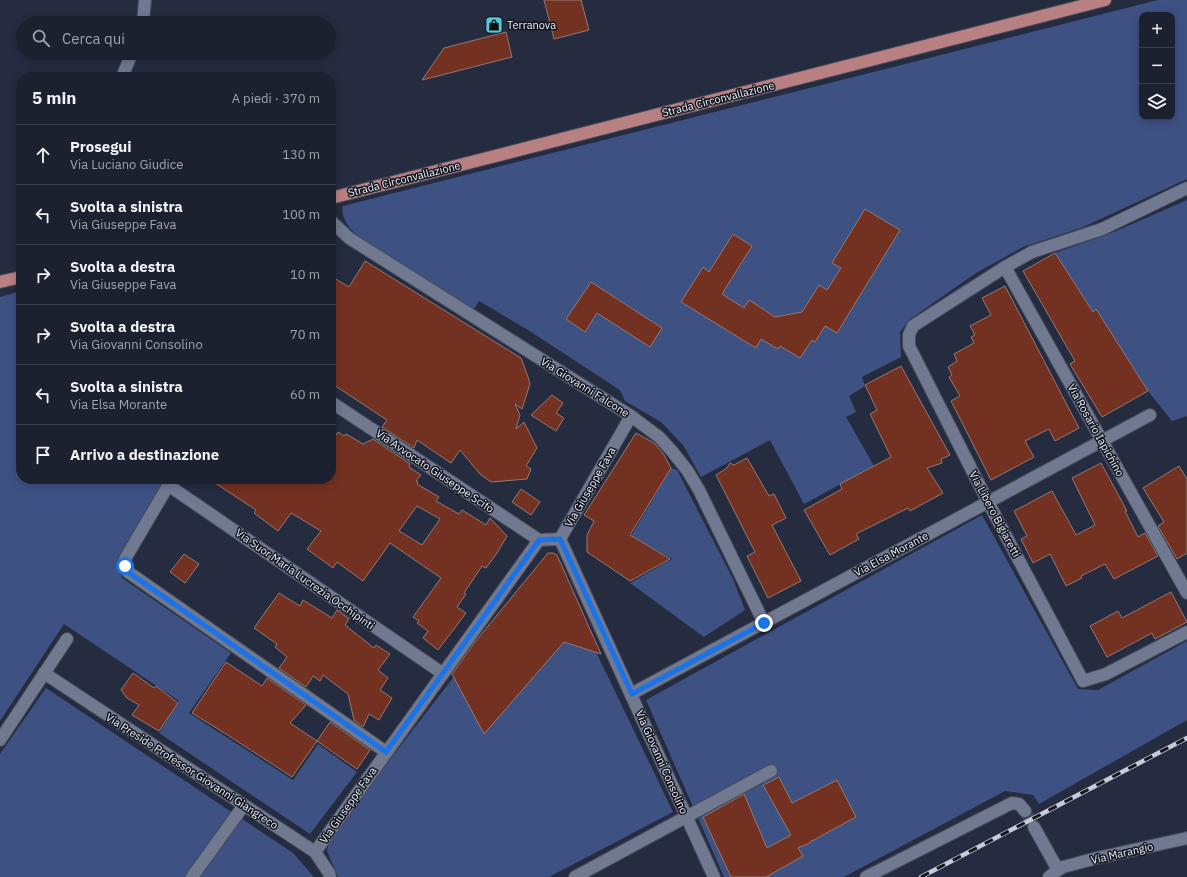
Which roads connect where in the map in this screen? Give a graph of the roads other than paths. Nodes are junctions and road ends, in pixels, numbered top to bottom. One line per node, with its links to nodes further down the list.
1 (145, 0): 3 (street)
2 (1105, 0): 7 (main road, Strada Circonvallazione)
3 (143, 16)
4 (129, 60): 5 (street)
5 (124, 72)
6 (1187, 188): 9 (street)
7 (336, 197)
8 (336, 229): 14 (street, Via Giovanni Falcone)
9 (1006, 267): 15 (street, Via Rosario Iapichino); 18 (street, Via Libero Bigiaretti)
10 (16, 278): 11 (main road)
11 (0, 282)
12 (336, 405): 20 (street, Via Avvocato Giuseppe Scifo)
13 (1150, 415): 15 (street, Via Elsa Morante)
14 (631, 416): 19 (street, Via Giuseppe Fava); 22 (street, Via Giovanni Falcone)
15 (1102, 441): 18 (street, Via Elsa Morante); 21 (street, Via Rosario Iapichino)
16 (169, 484): 29 (street)
17 (173, 484): 26 (street, Via Suor Maria Lucrezia Occhipinti)
18 (988, 502): 22 (street, Via Elsa Morante); 23 (street, Via Libero Bigiaretti)
19 (560, 539): 20 (street, Via Giuseppe Fava); 27 (street, Via Giovanni Consolino)
20 (539, 540): 26 (street, Via Giuseppe Fava)
21 (1187, 594)
22 (764, 623): 27 (street, Via Elsa Morante)
23 (1187, 632)
24 (67, 639): 25 (street)
25 (44, 673): 28 (street); 31 (street, Via Preside Professor Giovanni Giangreco)
26 (442, 673): 29 (street, Via Giuseppe Fava)
27 (632, 694): 33 (street, Via Giovanni Consolino)
28 (0, 740)
29 (386, 752): 36 (street, Via Giuseppe Fava)
30 (771, 771): 33 (street)
31 (244, 805): 36 (street, Via Preside Professor Giovanni Giangreco); 38 (street)
32 (1025, 811): 42 (street)
33 (687, 817): 40 (street); 41 (street, Via Giovanni Consolino)
34 (1034, 826): 37 (street)
35 (1187, 838): 37 (street, Via Marangio)
36 (314, 852): 39 (street, Via Preside Professor Giovanni Giangreco)
37 (1053, 873)
38 (192, 877)
39 (330, 877)
40 (575, 877)
41 (714, 877)
42 (866, 877)

